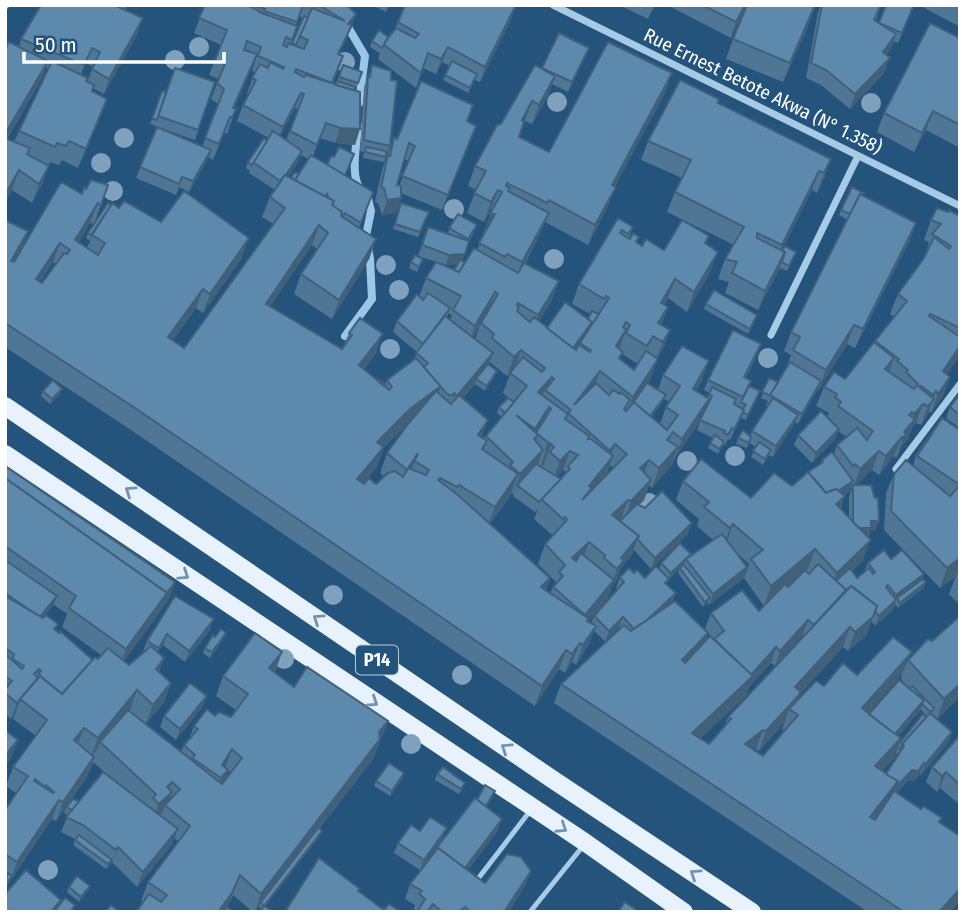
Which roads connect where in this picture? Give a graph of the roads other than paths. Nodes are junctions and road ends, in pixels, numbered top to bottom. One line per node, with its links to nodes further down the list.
1 (553, 5): 2 (street, Rue Ernest Betote Akwa (N° 1.358))
2 (858, 156): 3 (street, Rue Ernest Betote Akwa (N° 1.358)); 4 (street)
3 (960, 206)
4 (771, 335)
5 (960, 384): 8 (street)
6 (5, 406): 14 (main road, P14, one-way to 6)
7 (5, 454): 9 (main road, P14, one-way to 9)
8 (896, 469)
9 (532, 809): 10 (main road, P14, one-way to 10); 11 (lane)
10 (586, 843): 12 (lane); 13 (main road, P14)
11 (471, 887)
12 (530, 912)
13 (684, 912)
14 (752, 912)

